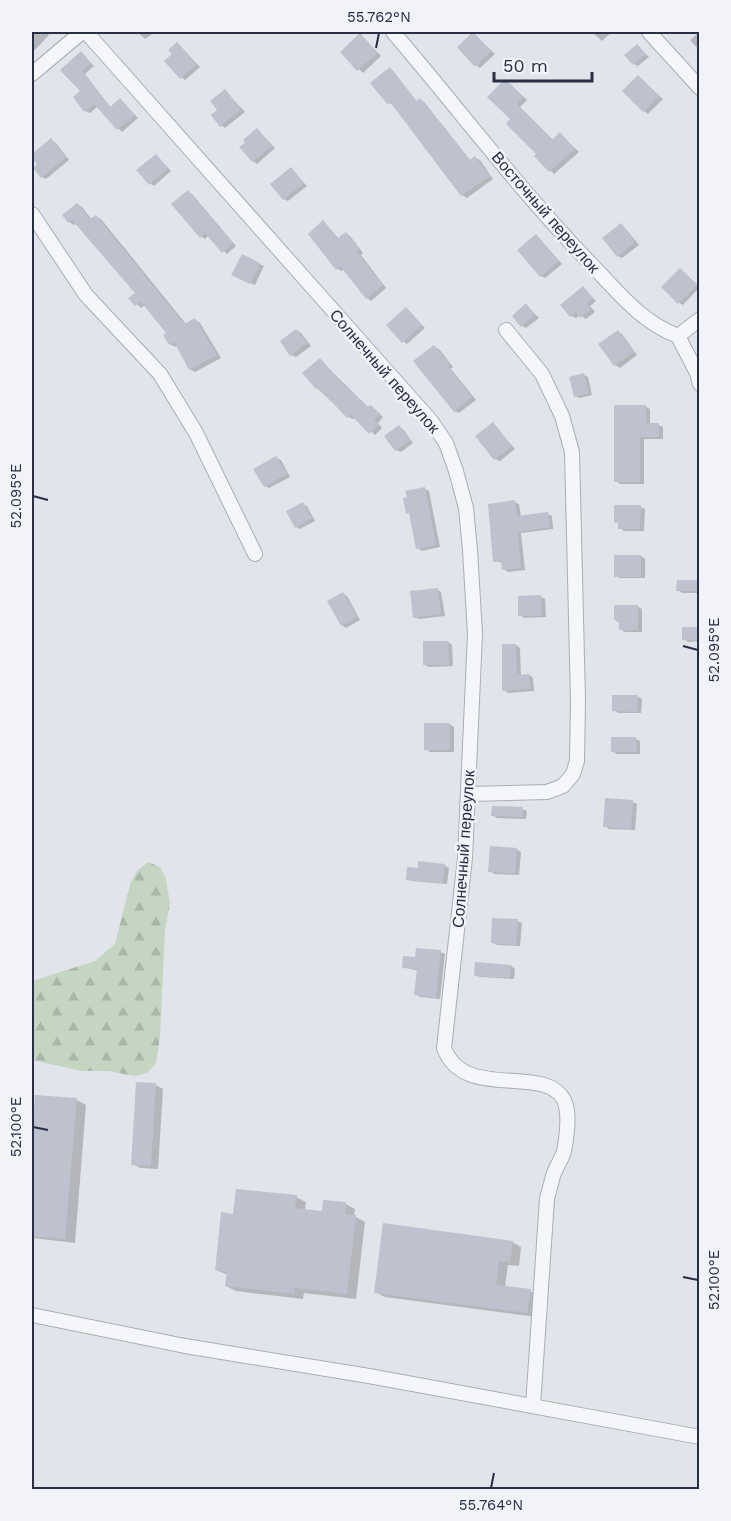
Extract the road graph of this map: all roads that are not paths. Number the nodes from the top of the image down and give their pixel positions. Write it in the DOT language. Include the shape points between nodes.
graph roads {
  1 [pos="84,32"];
  2 [pos="393,32"];
  3 [pos="649,32"];
  4 [pos="32,75"];
  5 [pos="699,88"];
  6 [pos="32,214"];
  7 [pos="699,319"];
  8 [pos="506,330"];
  9 [pos="678,336"];
  10 [pos="699,384"];
  11 [pos="255,555"];
  12 [pos="468,794"];
  13 [pos="32,1315"];
  14 [pos="533,1406"];
  15 [pos="699,1437"];
  1 -- 4 [label="street"];
  1 -- 12 [label="street, Солнечный переулок" via="431,421 446,443 466,508 470,550 475,634"];
  2 -- 9 [label="street, Восточный переулок" via="546,217 640,316"];
  3 -- 5 [label="street"];
  6 -- 11 [label="street" via="86,295 160,374 196,433"];
  7 -- 9 [label="street"];
  8 -- 12 [label="street" via="542,374 562,416 572,453 577,761 563,786 547,792"];
  9 -- 10 [label="street"];
  12 -- 14 [label="street, Солнечный переулок" via="465,858 444,1048 462,1072 546,1085 557,1091 567,1113 565,1149 547,1199"];
  13 -- 14 [label="street" via="185,1346"];
  14 -- 15 [label="street"];
}
